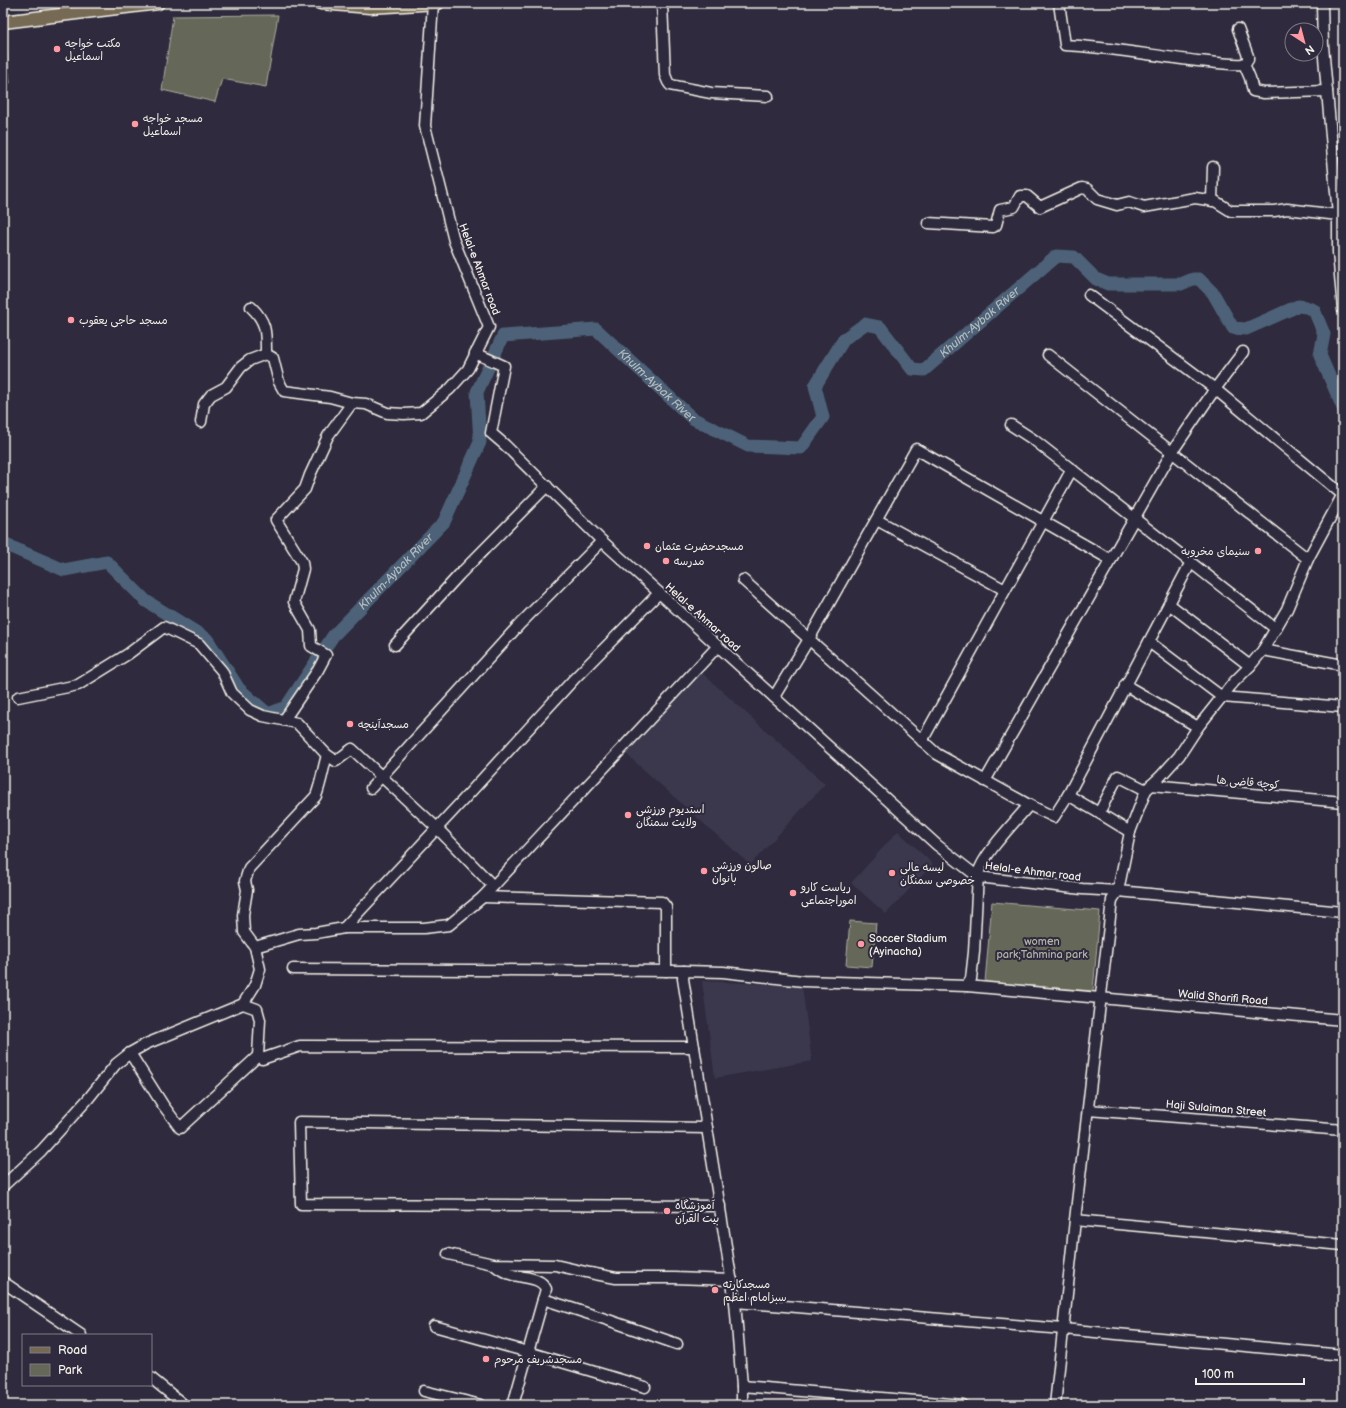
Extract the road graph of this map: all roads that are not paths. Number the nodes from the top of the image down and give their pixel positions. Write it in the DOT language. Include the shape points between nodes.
graph roads {
  1 [pos="158,3"];
  2 [pos="320,3"];
  3 [pos="433,3"];
  4 [pos="438,3"];
  5 [pos="662,3"];
  6 [pos="1059,3"];
  7 [pos="1322,3"];
  8 [pos="3,22"];
  9 [pos="1238,29"];
  10 [pos="1244,64"];
  11 [pos="1327,91"];
  12 [pos="768,96"];
  13 [pos="1213,168"];
  14 [pos="1212,200"];
  15 [pos="1338,215"];
  16 [pos="928,223"];
  17 [pos="1340,252"];
  18 [pos="1089,295"];
  19 [pos="251,307"];
  20 [pos="1343,310"];
  21 [pos="1242,352"];
  22 [pos="475,353"];
  23 [pos="266,354"];
  24 [pos="1048,355"];
  25 [pos="1215,389"];
  26 [pos="352,402"];
  27 [pos="201,422"];
  28 [pos="1011,425"];
  29 [pos="1172,452"];
  30 [pos="1072,469"];
  31 [pos="547,486"];
  32 [pos="1343,494"];
  33 [pos="1134,518"];
  34 [pos="876,520"];
  35 [pos="1043,522"];
  36 [pos="602,541"];
  37 [pos="1308,559"];
  38 [pos="1111,560"];
  39 [pos="1191,562"];
  40 [pos="743,580"];
  41 [pos="1005,590"];
  42 [pos="659,593"];
  43 [pos="1169,604"];
  44 [pos="1276,629"];
  45 [pos="809,640"];
  46 [pos="1149,642"];
  47 [pos="395,645"];
  48 [pos="718,646"];
  49 [pos="1263,650"];
  50 [pos="1343,665"];
  51 [pos="1250,666"];
  52 [pos="1126,685"];
  53 [pos="1222,696"];
  54 [pos="18,697"];
  55 [pos="774,697"];
  56 [pos="1343,707"];
  57 [pos="284,720"];
  58 [pos="1198,727"];
  59 [pos="922,741"];
  60 [pos="327,755"];
  61 [pos="381,777"];
  62 [pos="985,781"];
  63 [pos="371,788"];
  64 [pos="1148,788"];
  65 [pos="1068,795"];
  66 [pos="1343,802"];
  67 [pos="1029,805"];
  68 [pos="1099,813"];
  69 [pos="437,828"];
  70 [pos="1130,832"];
  71 [pos="978,876"];
  72 [pos="493,886"];
  73 [pos="1118,891"];
  74 [pos="483,897"];
  75 [pos="1343,912"];
  76 [pos="344,928"];
  77 [pos="255,947"];
  78 [pos="293,969"];
  79 [pos="666,971"];
  80 [pos="684,971"];
  81 [pos="967,986"];
  82 [pos="1101,999"];
  83 [pos="243,1004"];
  84 [pos="1343,1020"];
  85 [pos="694,1047"];
  86 [pos="130,1052"];
  87 [pos="258,1056"];
  88 [pos="1088,1110"];
  89 [pos="707,1128"];
  90 [pos="1343,1130"];
  91 [pos="3,1186"];
  92 [pos="720,1206"];
  93 [pos="1075,1220"];
  94 [pos="1343,1245"];
  95 [pos="448,1254"];
  96 [pos="493,1264"];
  97 [pos="732,1280"];
  98 [pos="3,1282"];
  99 [pos="543,1299"];
  100 [pos="735,1302"];
  101 [pos="434,1326"];
  102 [pos="1063,1329"];
  103 [pos="79,1334"];
  104 [pos="677,1344"];
  105 [pos="528,1352"];
  106 [pos="1343,1355"];
  107 [pos="152,1379"];
  108 [pos="742,1386"];
  109 [pos="645,1387"];
  110 [pos="424,1391"];
  111 [pos="184,1405"];
  112 [pos="481,1405"];
  113 [pos="513,1405"];
  114 [pos="742,1405"];
  115 [pos="963,1405"];
  116 [pos="1055,1405"];
  1 -- 8 [label="main road"];
  2 -- 3 [label="main road" via="370,6"];
  3 -- 4 [label="main road"];
  3 -- 22 [label="street, Helal-e Ahmar road" via="425,126 454,241 489,327"];
  5 -- 12 [label="street" via="665,75 670,85 710,93"];
  6 -- 10 [label="street" via="1065,45"];
  7 -- 11 [label="street"];
  9 -- 10 [label="street" via="1248,56"];
  10 -- 11 [label="street" via="1253,91"];
  11 -- 15 [label="street"];
  13 -- 14 [label="street"];
  14 -- 15 [label="street" via="1231,211 1287,209"];
  14 -- 16 [label="street" via="1195,198 1144,207 1129,202 1117,205 1097,199 1082,188 1040,207 1027,196 1020,196 1014,207 1000,210 996,225 993,227"];
  15 -- 17 [label="street"];
  17 -- 20 [label="street"];
  18 -- 25 [label="street"];
  19 -- 23 [label="street" via="263,320"];
  21 -- 25 [label="street"];
  22 -- 26 [label="street" via="464,374 421,413 387,413 366,404"];
  22 -- 31 [label="street, Helal-e Ahmar road" via="504,366 491,433"];
  23 -- 26 [label="street" via="273,358 284,391"];
  23 -- 27 [label="street" via="250,360 241,367 226,387 211,395 204,404"];
  24 -- 29 [label="street"];
  25 -- 29 [label="street"];
  25 -- 32 [label="street"];
  26 -- 57 [label="street" via="328,436 305,489 276,520 302,562 303,568 294,602 310,630 311,646 326,655"];
  28 -- 30 [label="street"];
  29 -- 33 [label="street"];
  29 -- 37 [label="street"];
  30 -- 33 [label="street"];
  30 -- 35 [label="street"];
  31 -- 36 [label="street, Helal-e Ahmar road"];
  31 -- 47 [label="street" via="459,575"];
  32 -- 37 [label="street"];
  33 -- 38 [label="street"];
  33 -- 39 [label="street"];
  34 -- 35 [label="street" via="916,449"];
  34 -- 41 [label="street"];
  34 -- 45 [label="street"];
  35 -- 38 [label="street"];
  35 -- 41 [label="street"];
  36 -- 42 [label="street, Helal-e Ahmar road"];
  36 -- 61 [label="street" via="474,673"];
  37 -- 44 [label="street"];
  38 -- 62 [label="street"];
  39 -- 43 [label="street"];
  39 -- 44 [label="street"];
  40 -- 45 [label="street"];
  41 -- 59 [label="street"];
  42 -- 48 [label="street, Helal-e Ahmar road"];
  42 -- 69 [label="street" via="574,678"];
  43 -- 46 [label="street"];
  43 -- 51 [label="street"];
  44 -- 49 [label="street"];
  45 -- 55 [label="street"];
  45 -- 59 [label="street"];
  46 -- 52 [label="street"];
  46 -- 53 [label="street"];
  48 -- 55 [label="street, Helal-e Ahmar road"];
  48 -- 72 [label="street"];
  49 -- 50 [label="street"];
  49 -- 51 [label="street"];
  51 -- 53 [label="street"];
  52 -- 58 [label="street"];
  52 -- 65 [label="street"];
  53 -- 56 [label="street"];
  53 -- 58 [label="street"];
  54 -- 57 [label="street" via="78,686 164,627 199,644 222,671 232,693 250,710 263,716"];
  55 -- 71 [label="street, Helal-e Ahmar road" via="937,845"];
  57 -- 60 [label="street" via="297,723"];
  58 -- 64 [label="street" via="1179,756"];
  59 -- 62 [label="street" via="937,754"];
  60 -- 61 [label="street" via="336,760 352,749"];
  60 -- 77 [label="street" via="316,796 249,868 245,881 244,932"];
  61 -- 63 [label="street"];
  61 -- 69 [label="street"];
  62 -- 67 [label="street"];
  64 -- 66 [label="street, کوچه قاضی ها"];
  64 -- 68 [label="street" via="1118,776"];
  64 -- 70 [label="street"];
  65 -- 67 [label="street" via="1054,817"];
  65 -- 68 [label="street"];
  67 -- 71 [label="street" via="987,855"];
  68 -- 70 [label="street"];
  69 -- 72 [label="street"];
  69 -- 76 [label="street"];
  70 -- 73 [label="street"];
  71 -- 73 [label="street, Helal-e Ahmar road"];
  71 -- 81 [label="street" via="974,952 971,979"];
  72 -- 74 [label="street"];
  73 -- 75 [label="street, Helal-e Ahmar road"];
  73 -- 82 [label="street" via="1112,900"];
  74 -- 76 [label="street" via="449,925 424,928"];
  74 -- 79 [label="street" via="662,902 666,907"];
  76 -- 77 [label="street" via="299,934"];
  77 -- 83 [label="street" via="260,969"];
  78 -- 79 [label="street, Walid Sharifi Road"];
  79 -- 80 [label="street, Walid Sharifi Road"];
  80 -- 81 [label="street, Walid Sharifi Road" via="723,972 803,981"];
  80 -- 85 [label="street" via="683,979"];
  81 -- 82 [label="street, Walid Sharifi Road"];
  82 -- 84 [label="street, Walid Sharifi Road"];
  82 -- 88 [label="street"];
  83 -- 86 [label="street"];
  83 -- 87 [label="street" via="257,1009 260,1020"];
  85 -- 87 [label="street" via="300,1046 262,1059"];
  85 -- 89 [label="street"];
  86 -- 87 [label="street" via="180,1128"];
  86 -- 91 [label="street" via="116,1064 41,1151"];
  88 -- 90 [label="street, Haji Sulaiman Street"];
  88 -- 93 [label="street"];
  89 -- 92 [label="street"];
  89 -- 92 [label="street" via="299,1122 301,1204"];
  92 -- 97 [label="street"];
  93 -- 94 [label="street"];
  93 -- 102 [label="street"];
  95 -- 96 [label="street"];
  96 -- 97 [label="street" via="555,1265 616,1278"];
  96 -- 99 [label="street" via="512,1274 540,1281 546,1289"];
  97 -- 100 [label="street"];
  98 -- 103 [label="street"];
  99 -- 104 [label="street"];
  99 -- 105 [label="street"];
  100 -- 102 [label="street"];
  100 -- 108 [label="street"];
  101 -- 105 [label="street"];
  102 -- 106 [label="street"];
  102 -- 116 [label="street"];
  105 -- 109 [label="street"];
  105 -- 113 [label="street"];
  107 -- 111 [label="street"];
  108 -- 114 [label="street"];
  108 -- 115 [label="street"];
  110 -- 112 [label="street"];
}
